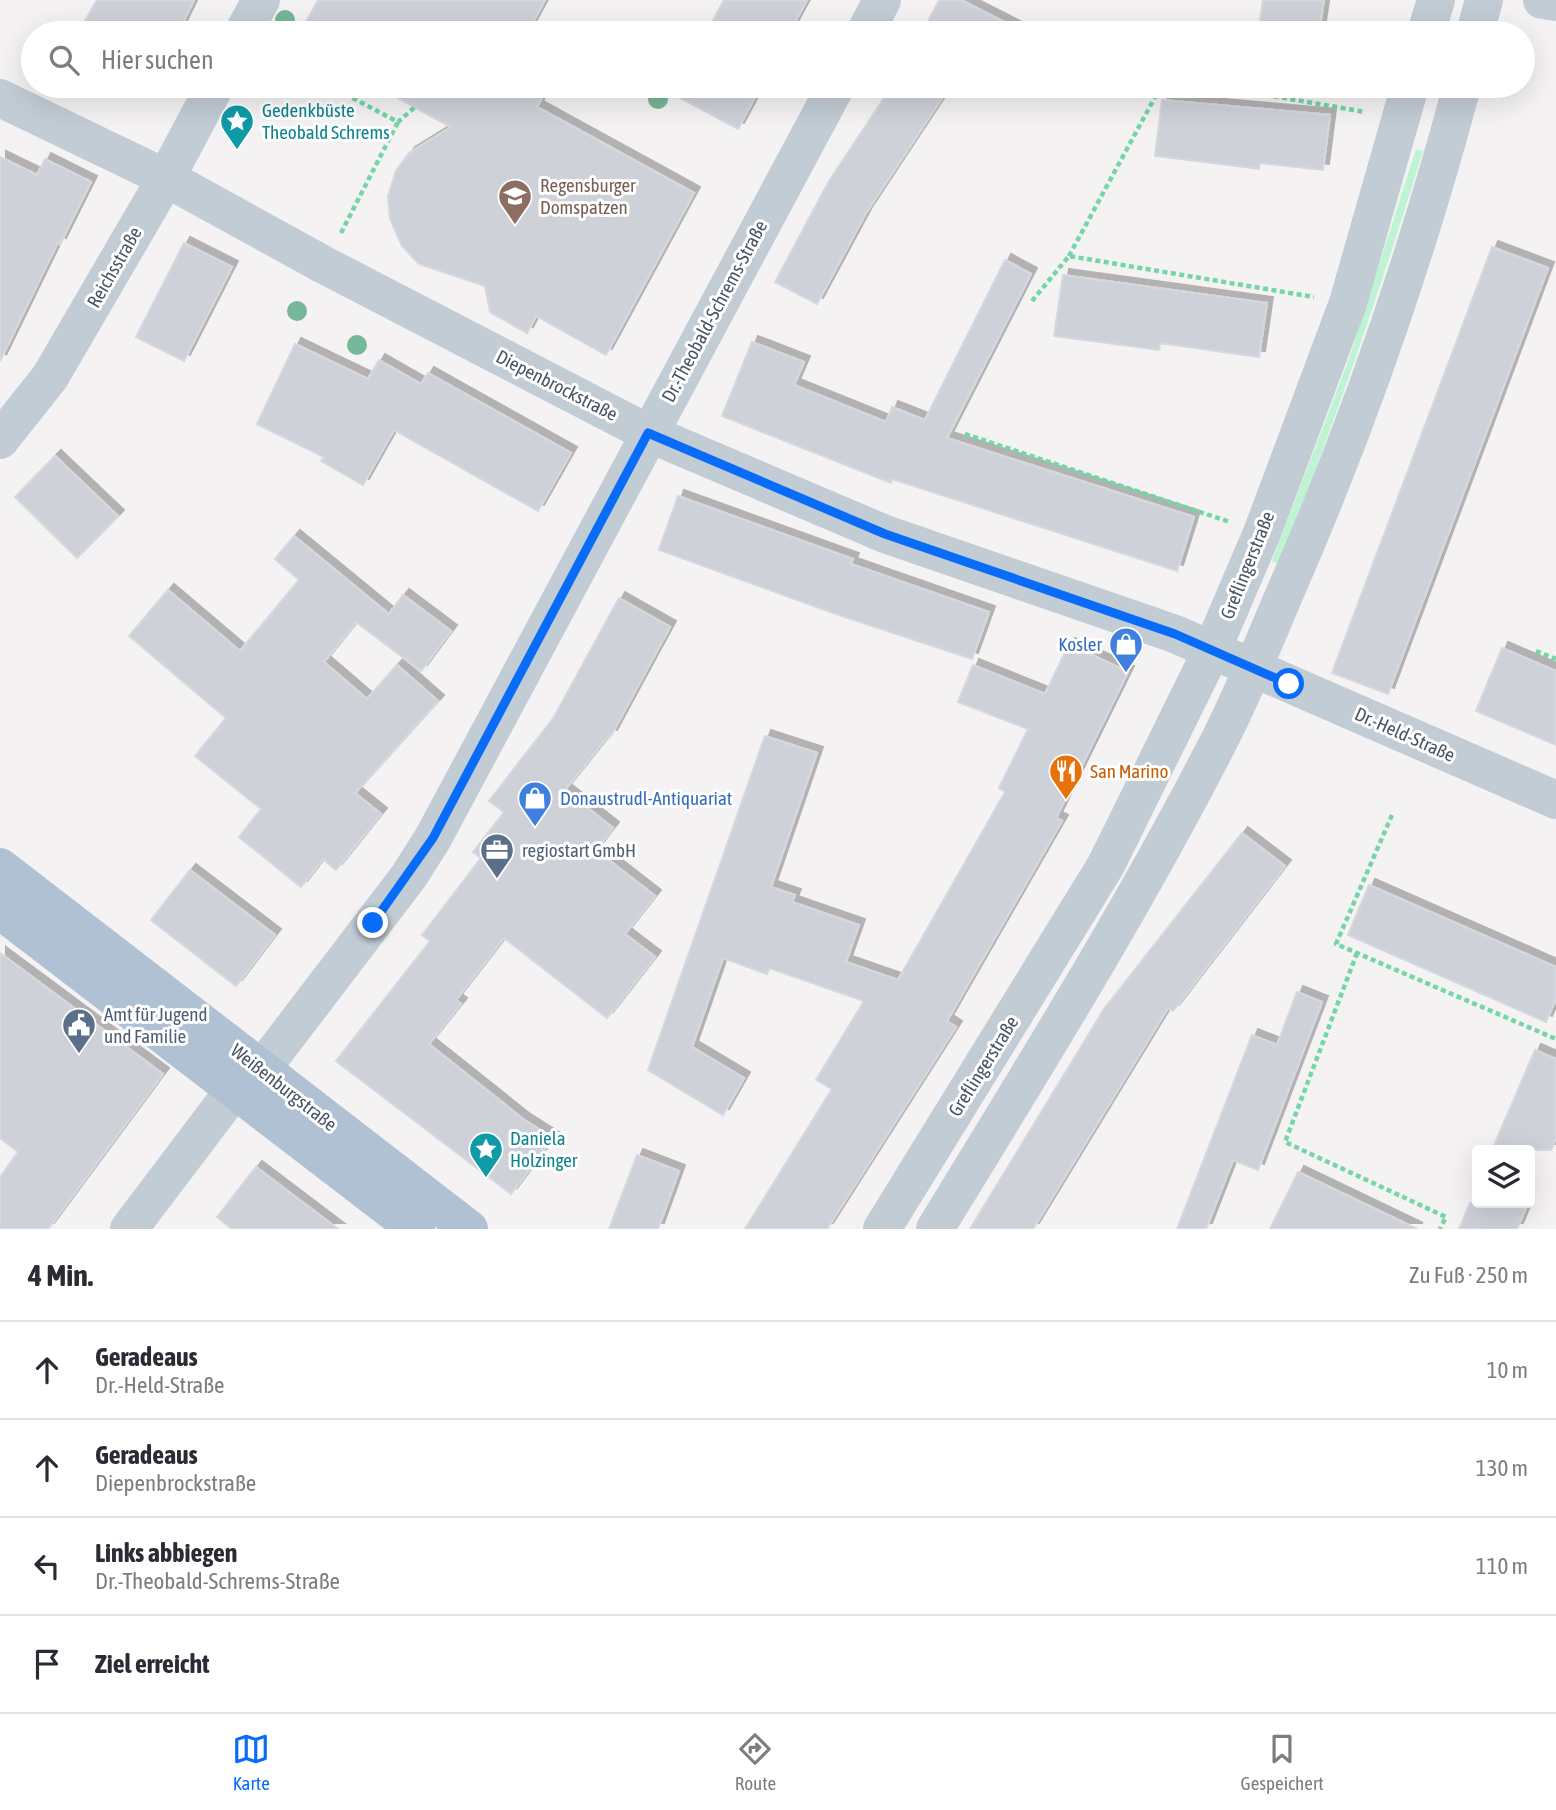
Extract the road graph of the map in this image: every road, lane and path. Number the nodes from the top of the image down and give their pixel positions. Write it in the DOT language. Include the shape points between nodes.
graph roads {
  1 [pos="261,0"];
  2 [pos="883,0"];
  3 [pos="1436,0"];
  4 [pos="1484,0"];
  5 [pos="1542,0"];
  6 [pos="1556,2"];
  7 [pos="250,21"];
  8 [pos="871,21"];
  9 [pos="1430,21"];
  10 [pos="1478,21"];
  11 [pos="0,98"];
  12 [pos="209,98"];
  13 [pos="353,98"];
  14 [pos="829,98"];
  15 [pos="1155,98"];
  16 [pos="1358,98"];
  17 [pos="1458,98"];
  18 [pos="1406,102"];
  19 [pos="415,107"];
  20 [pos="398,122"];
  21 [pos="166,178"];
  22 [pos="1069,256"];
  23 [pos="324,265"];
  24 [pos="1322,298"];
  25 [pos="1032,301"];
  26 [pos="648,433"];
  27 [pos="965,434"];
  28 [pos="0,440"];
  29 [pos="1216,516"];
  30 [pos="1212,650"];
  31 [pos="1536,650"];
  32 [pos="1556,659"];
  33 [pos="1253,668"];
  34 [pos="1556,800"];
  35 [pos="1392,815"];
  36 [pos="0,867"];
  37 [pos="0,910"];
  38 [pos="1357,953"];
  39 [pos="1556,1039"];
  40 [pos="248,1080"];
  41 [pos="129,1229"];
  42 [pos="416,1229"];
  43 [pos="469,1229"];
  44 [pos="882,1229"];
  45 [pos="935,1229"];
  46 [pos="1440,1229"];
  1 -- 7 [label="street"];
  2 -- 8 [label="street"];
  3 -- 9 [label="street"];
  4 -- 10 [label="street"];
  5 -- 6 [label="street"];
  11 -- 21 [label="street, Diepenbrockstraße"];
  12 -- 21 [label="street, Reichsstraße"];
  13 -- 20 [label="path"];
  14 -- 26 [label="street, Dr.-Theobald-Schrems-Straße"];
  15 -- 22 [label="path"];
  16 -- 18 [label="path"];
  17 -- 33 [label="street" via="1348,442"];
  18 -- 30 [label="street, Greflingerstraße" via="1348,303 1262,533"];
  19 -- 20 [label="path"];
  20 -- 23 [label="path"];
  21 -- 23 [label="street, Diepenbrockstraße"];
  21 -- 28 [label="street, Reichsstraße" via="50,377"];
  22 -- 24 [label="path"];
  22 -- 25 [label="path"];
  23 -- 26 [label="street, Diepenbrockstraße"];
  26 -- 30 [label="street, Diepenbrockstraße" via="885,534"];
  26 -- 40 [label="street, Dr.-Theobald-Schrems-Straße" via="433,838 409,876"];
  27 -- 29 [label="path"];
  30 -- 33 [label="street, Diepenbrockstraße"];
  30 -- 44 [label="street, Greflingerstraße" via="1106,865"];
  31 -- 32 [label="path"];
  33 -- 34 [label="street, Dr.-Held-Straße"];
  33 -- 45 [label="street" via="1152,864"];
  35 -- 38 [label="path" via="1336,944"];
  36 -- 40 [label="main road, Weißenburgstraße"];
  37 -- 40 [label="main road, Weißenburgstraße"];
  38 -- 39 [label="path"];
  38 -- 46 [label="path" via="1285,1142 1446,1217"];
  40 -- 41 [label="street, Dr.-Theobald-Schrems-Straße"];
  40 -- 42 [label="main road, Weißenburgstraße"];
  40 -- 43 [label="main road, Weißenburgstraße"];
}
